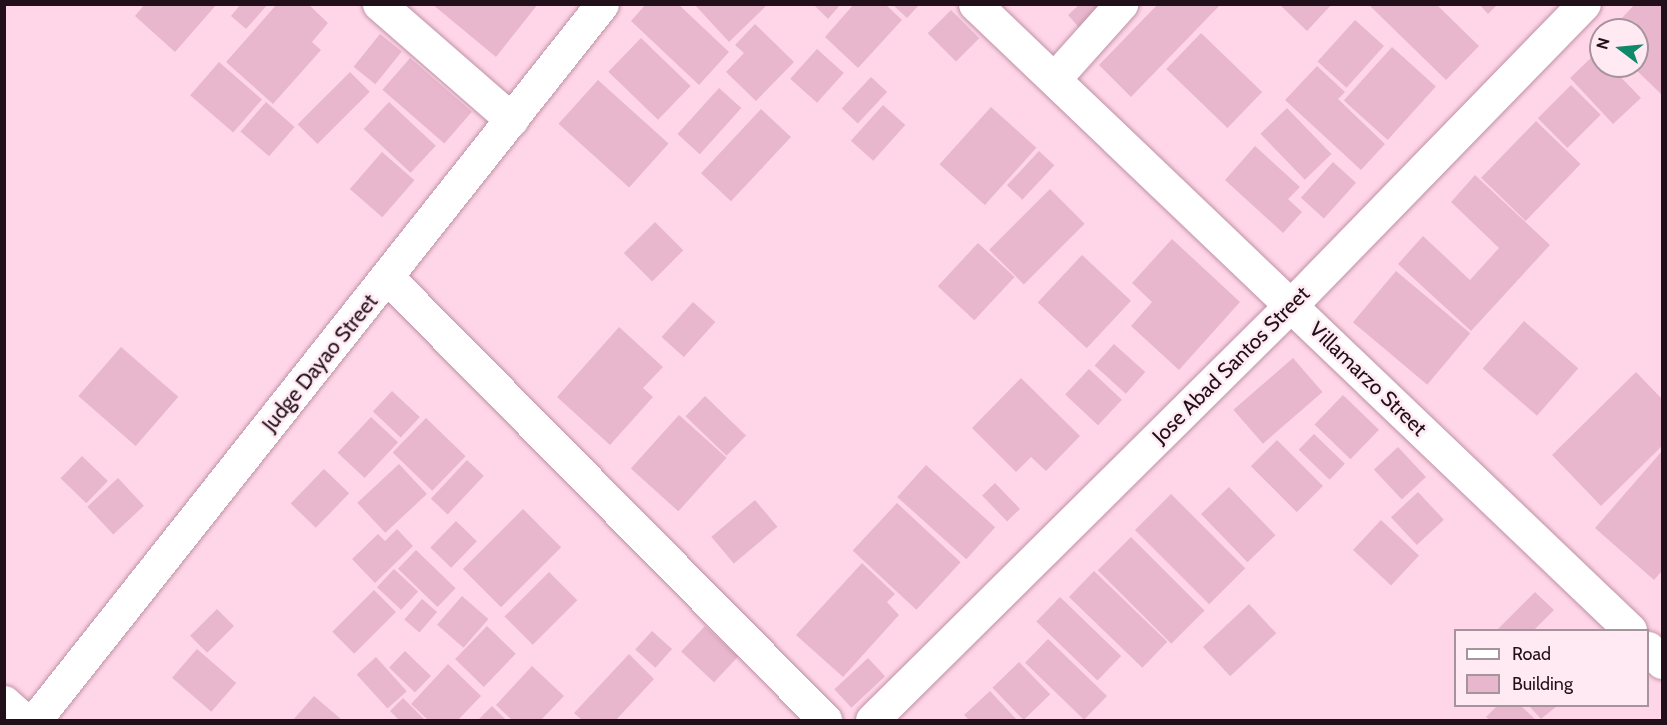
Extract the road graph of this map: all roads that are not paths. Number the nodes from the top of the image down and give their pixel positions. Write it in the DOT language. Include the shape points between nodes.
graph roads {
  1 [pos="379,4"];
  2 [pos="603,4"];
  3 [pos="975,4"];
  4 [pos="1121,4"];
  5 [pos="1584,4"];
  6 [pos="1054,79"];
  7 [pos="512,120"];
  8 [pos="388,278"];
  9 [pos="1291,305"];
  10 [pos="1629,629"];
  11 [pos="1649,650"];
  12 [pos="1662,662"];
  13 [pos="4,702"];
  14 [pos="24,720"];
  15 [pos="35,720"];
  16 [pos="825,720"];
  17 [pos="872,720"];
  1 -- 7 [label="street"];
  2 -- 7 [label="street, Judge Dayao Street"];
  3 -- 6 [label="street, Villamarzo Street"];
  4 -- 6 [label="street"];
  5 -- 9 [label="street, Jose Abad Santos Street"];
  6 -- 9 [label="street, Villamarzo Street"];
  7 -- 8 [label="street, Judge Dayao Street"];
  8 -- 15 [label="street, Judge Dayao Street"];
  8 -- 16 [label="street"];
  9 -- 10 [label="street, Villamarzo Street"];
  9 -- 17 [label="street, Jose Abad Santos Street"];
  11 -- 12 [label="street"];
  13 -- 14 [label="street"];
}
